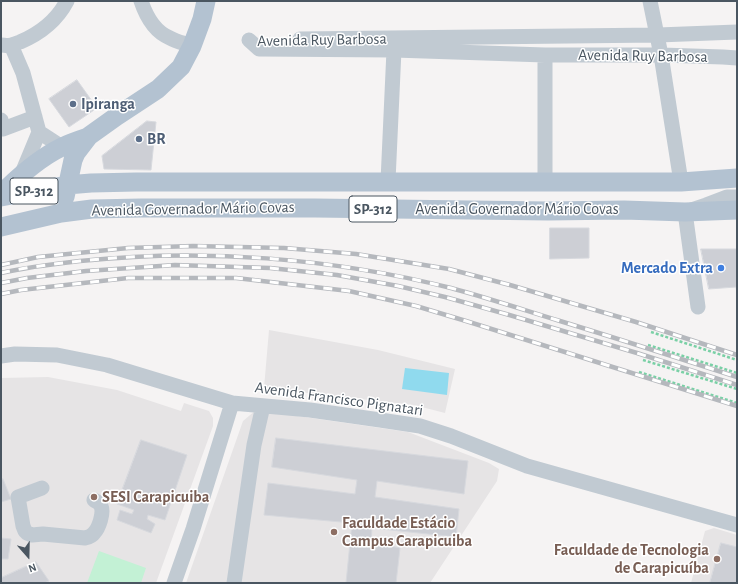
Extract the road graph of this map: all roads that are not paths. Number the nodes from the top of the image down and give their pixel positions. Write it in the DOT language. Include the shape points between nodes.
graph roads {
  1 [pos="67,1"];
  2 [pos="141,1"];
  3 [pos="206,1"];
  4 [pos="650,1"];
  5 [pos="737,32"];
  6 [pos="658,35"];
  7 [pos="6,45"];
  8 [pos="192,46"];
  9 [pos="394,50"];
  10 [pos="545,54"];
  11 [pos="661,55"];
  12 [pos="737,58"];
  13 [pos="35,117"];
  14 [pos="1,120"];
  15 [pos="39,132"];
  16 [pos="89,136"];
  17 [pos="62,148"];
  18 [pos="22,173"];
  19 [pos="737,178"];
  20 [pos="717,180"];
  21 [pos="388,181"];
  22 [pos="737,181"];
  23 [pos="545,182"];
  24 [pos="681,182"];
  25 [pos="67,185"];
  26 [pos="1,196"];
  27 [pos="737,197"];
  28 [pos="737,210"];
  29 [pos="685,212"];
  30 [pos="61,213"];
  31 [pos="1,227"];
  32 [pos="698,307"];
  33 [pos="1,356"];
  34 [pos="232,403"];
  35 [pos="263,406"];
  36 [pos="42,488"];
  37 [pos="94,500"];
  38 [pos="737,525"];
  39 [pos="174,583"];
  40 [pos="234,583"];
  1 -- 7 [label="street" via="57,16 44,28 29,38"];
  2 -- 8 [label="street" via="153,25 169,38"];
  3 -- 8 [label="main road"];
  4 -- 6 [label="street"];
  5 -- 6 [label="street, Avenida Ruy Barbosa"];
  6 -- 9 [label="street, Avenida Ruy Barbosa" via="249,40 258,49"];
  6 -- 11 [label="street"];
  7 -- 13 [label="street" via="23,73"];
  8 -- 16 [label="main road" via="181,67 158,90"];
  9 -- 10 [label="street, Avenida Ruy Barbosa"];
  9 -- 21 [label="street"];
  10 -- 11 [label="street, Avenida Ruy Barbosa"];
  10 -- 23 [label="street"];
  11 -- 12 [label="street, Avenida Ruy Barbosa"];
  11 -- 24 [label="street"];
  13 -- 14 [label="street" via="3,129"];
  13 -- 15 [label="street"];
  15 -- 17 [label="street"];
  15 -- 18 [label="street"];
  16 -- 17 [label="main road"];
  16 -- 25 [label="main road" via="76,153"];
  17 -- 18 [label="main road"];
  18 -- 26 [label="main road"];
  19 -- 20 [label="main road, SP-312"];
  20 -- 22 [label="street"];
  20 -- 24 [label="main road, SP-312"];
  21 -- 23 [label="main road, Avenida Governador Mário Covas / SP-312"];
  21 -- 25 [label="main road, Avenida Governador Mário Covas / SP-312" via="136,182"];
  23 -- 24 [label="main road, Avenida Governador Mário Covas / SP-312"];
  25 -- 26 [label="main road, SP-312"];
  25 -- 30 [label="main road"];
  27 -- 29 [label="street" via="727,196"];
  28 -- 29 [label="main road, SP-312"];
  29 -- 30 [label="main road, Avenida Governador Mário Covas / SP-312" via="141,208 92,209"];
  29 -- 32 [label="street"];
  30 -- 31 [label="main road, SP-312"];
  33 -- 34 [label="street, Avenida Francisco Pignatari" via="57,355 106,365"];
  34 -- 35 [label="street, Avenida Francisco Pignatari"];
  34 -- 39 [label="street"];
  35 -- 38 [label="street, Avenida Francisco Pignatari" via="420,426 527,466"];
  35 -- 40 [label="street" via="254,445"];
  36 -- 37 [label="street" via="18,497 23,526 25,531 32,535 90,537 102,515 100,504"];
}
